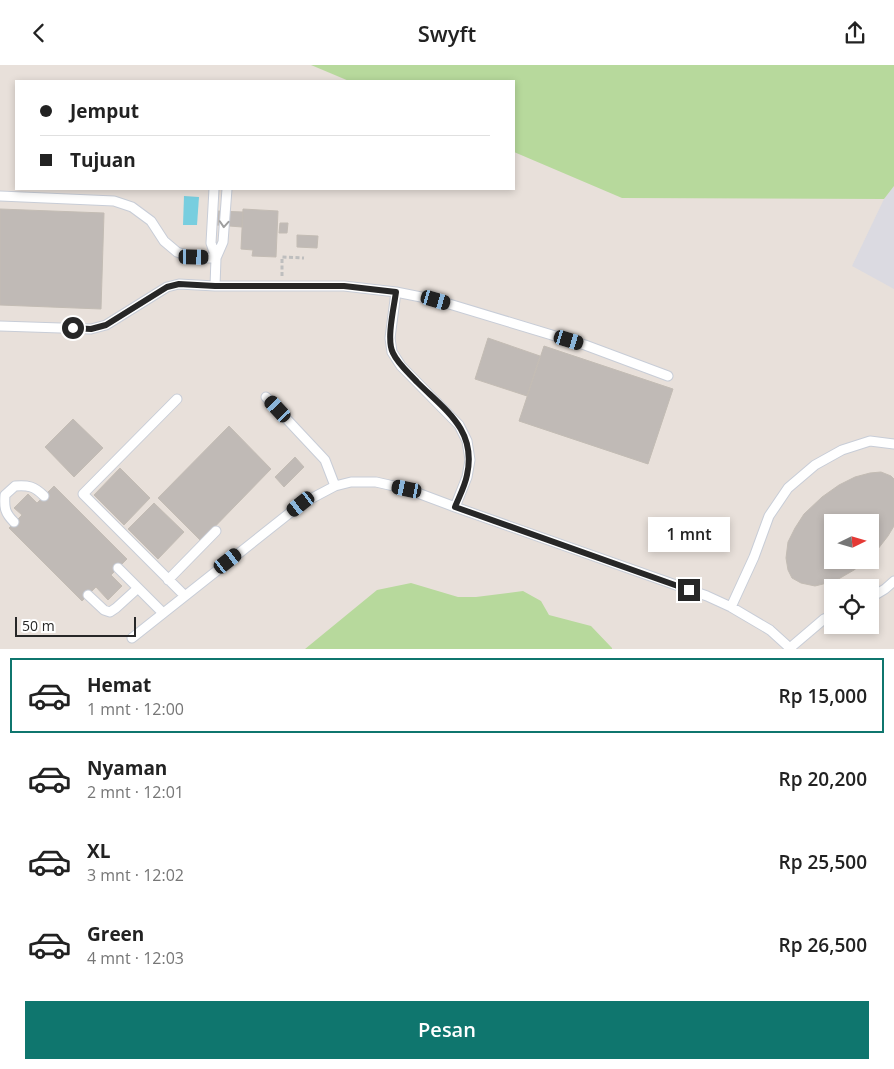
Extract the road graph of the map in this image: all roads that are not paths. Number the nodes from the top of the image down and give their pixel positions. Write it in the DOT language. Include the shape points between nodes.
graph roads {
  1 [pos="214,190"];
  2 [pos="227,190"];
  3 [pos="0,196"];
  4 [pos="216,258"];
  5 [pos="215,286"];
  6 [pos="396,292"];
  7 [pos="0,326"];
  8 [pos="668,376"];
  9 [pos="266,397"];
  10 [pos="177,399"];
  11 [pos="894,444"];
  12 [pos="335,487"];
  13 [pos="44,496"];
  14 [pos="455,507"];
  15 [pos="14,522"];
  16 [pos="216,531"];
  17 [pos="118,568"];
  18 [pos="168,580"];
  19 [pos="894,581"];
  20 [pos="138,588"];
  21 [pos="879,593"];
  22 [pos="88,595"];
  23 [pos="185,596"];
  24 [pos="731,607"];
  25 [pos="163,613"];
  26 [pos="824,619"];
  27 [pos="132,638"];
  28 [pos="790,648"];
  1 -- 4 [label="lane" via="211,243"];
  2 -- 4 [label="lane, one-way" via="223,242"];
  3 -- 4 [label="lane" via="114,201 132,207 151,221 164,241 177,252"];
  4 -- 5 [label="lane"];
  5 -- 6 [label="lane" via="344,286"];
  5 -- 7 [label="lane" via="179,284 167,287 106,325 91,329"];
  6 -- 8 [label="lane" via="489,315 585,345"];
  6 -- 14 [label="lane" via="390,338 392,352 401,366 459,425 467,441 470,460 467,477"];
  9 -- 12 [label="lane" via="325,460"];
  10 -- 18 [label="lane" via="83,494"];
  11 -- 24 [label="lane" via="870,441 842,450 815,465 788,488 770,516"];
  12 -- 14 [label="lane" via="351,482 376,482 407,489"];
  12 -- 23 [label="lane" via="301,504"];
  13 -- 15 [label="lane" via="27,485 15,485 5,495 4,507"];
  14 -- 24 [label="lane"];
  16 -- 18 [label="lane"];
  17 -- 20 [label="lane"];
  18 -- 23 [label="lane"];
  19 -- 21 [label="lane"];
  20 -- 22 [label="lane" via="110,612"];
  20 -- 25 [label="lane"];
  23 -- 25 [label="lane"];
  24 -- 28 [label="lane" via="770,630"];
  25 -- 27 [label="lane"];
  26 -- 28 [label="lane"];
}
